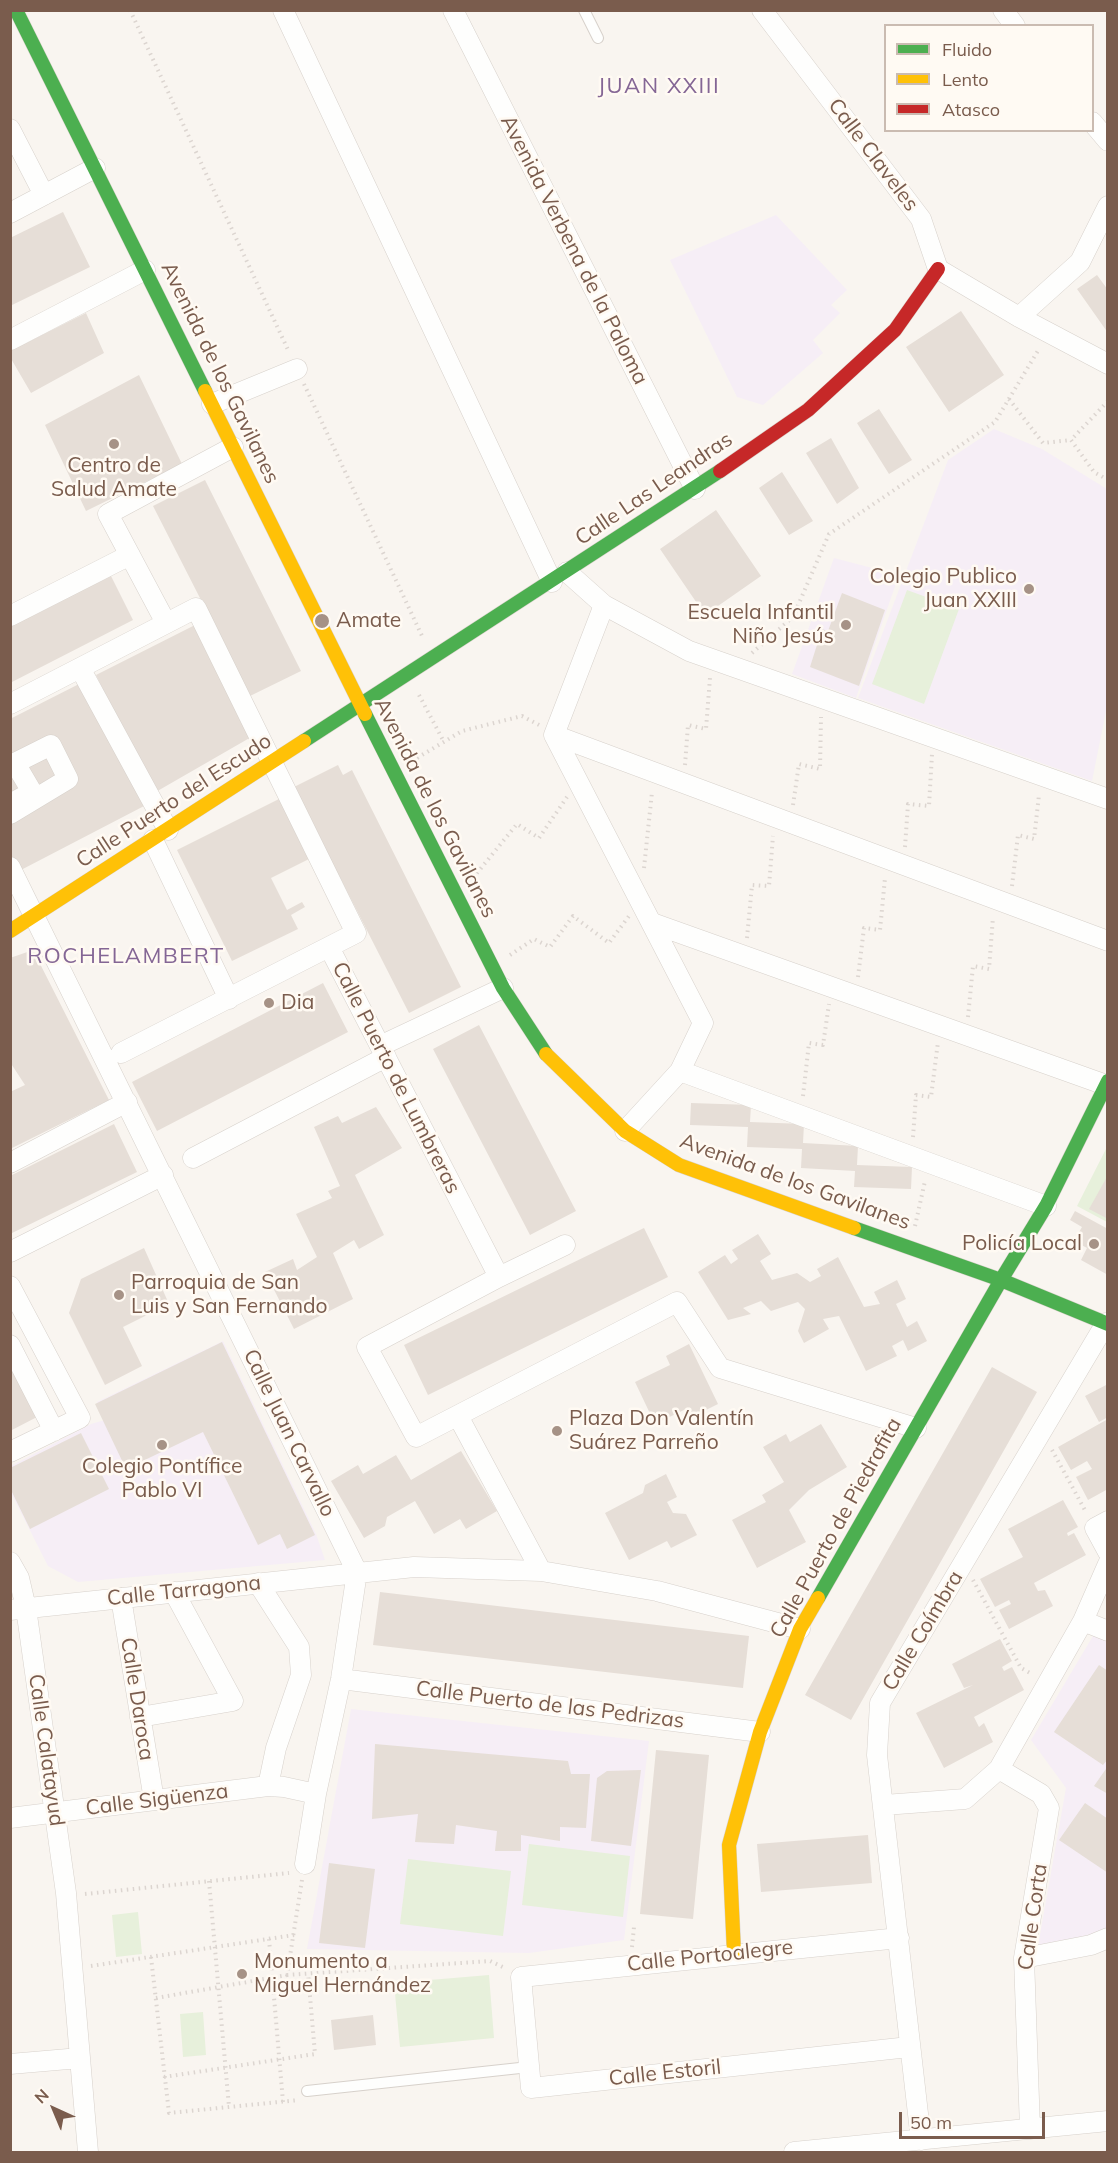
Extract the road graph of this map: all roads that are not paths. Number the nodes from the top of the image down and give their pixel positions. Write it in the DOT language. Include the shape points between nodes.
graph roads {
  1 [pos="16,10"];
  2 [pos="283,10"];
  3 [pos="453,10"];
  4 [pos="584,10"];
  5 [pos="762,10"];
  6 [pos="1004,10"];
  7 [pos="1014,24"];
  8 [pos="598,38"];
  9 [pos="1094,125"];
  10 [pos="12,134"];
  11 [pos="1107,141"];
  12 [pos="95,168"];
  13 [pos="44,195"];
  14 [pos="1107,206"];
  15 [pos="10,213"];
  16 [pos="938,269"];
  17 [pos="146,270"];
  18 [pos="1019,316"];
  19 [pos="10,340"];
  20 [pos="1107,364"];
  21 [pos="297,369"];
  22 [pos="212,404"];
  23 [pos="233,447"];
  24 [pos="695,489"];
  25 [pos="130,555"];
  26 [pos="560,577"];
  27 [pos="604,605"];
  28 [pos="10,616"];
  29 [pos="166,623"];
  30 [pos="80,668"];
  31 [pos="10,704"];
  32 [pos="360,707"];
  33 [pos="554,735"];
  34 [pos="273,762"];
  35 [pos="1107,799"];
  36 [pos="10,804"];
  37 [pos="10,814"];
  38 [pos="160,835"];
  39 [pos="10,867"];
  40 [pos="35,916"];
  41 [pos="652,923"];
  42 [pos="10,931"];
  43 [pos="1107,942"];
  44 [pos="328,947"];
  45 [pos="503,988"];
  46 [pos="229,999"];
  47 [pos="383,1051"];
  48 [pos="121,1053"];
  49 [pos="680,1071"];
  50 [pos="1107,1083"];
  51 [pos="127,1102"];
  52 [pos="626,1131"];
  53 [pos="193,1158"];
  54 [pos="10,1163"];
  55 [pos="163,1175"];
  56 [pos="1046,1206"];
  57 [pos="565,1245"];
  58 [pos="10,1252"];
  59 [pos="499,1277"];
  60 [pos="1001,1280"];
  61 [pos="10,1286"];
  62 [pos="1107,1324"];
  63 [pos="10,1345"];
  64 [pos="458,1416"];
  65 [pos="916,1428"];
  66 [pos="54,1431"];
  67 [pos="10,1452"];
  68 [pos="1101,1525"];
  69 [pos="1107,1552"];
  70 [pos="10,1562"];
  71 [pos="1107,1564"];
  72 [pos="541,1571"];
  73 [pos="357,1572"];
  74 [pos="258,1583"];
  75 [pos="174,1592"];
  76 [pos="121,1598"];
  77 [pos="18,1609"];
  78 [pos="1083,1621"];
  79 [pos="800,1629"];
  80 [pos="1107,1631"];
  81 [pos="341,1679"];
  82 [pos="140,1717"];
  83 [pos="760,1732"];
  84 [pos="999,1768"];
  85 [pos="268,1786"];
  86 [pos="316,1794"];
  87 [pos="154,1800"];
  88 [pos="884,1805"];
  89 [pos="55,1812"];
  90 [pos="10,1818"];
  91 [pos="304,1868"];
  92 [pos="899,1938"];
  93 [pos="1107,1938"];
  94 [pos="734,1953"];
  95 [pos="1024,1958"];
  96 [pos="521,1977"];
  97 [pos="909,2047"];
  98 [pos="80,2058"];
  99 [pos="10,2064"];
  100 [pos="529,2067"];
  101 [pos="308,2095"];
  102 [pos="1107,2121"];
  103 [pos="1030,2129"];
  104 [pos="921,2140"];
  105 [pos="88,2152"];
  106 [pos="794,2152"];
  1 -- 12 [label="street, Avenida de los Gavilanes"];
  2 -- 26 [label="street"];
  3 -- 24 [label="street, Avenida Verbena de la Paloma"];
  4 -- 8 [label="lane"];
  5 -- 16 [label="street, Calle Claveles" via="921,219"];
  6 -- 7 [label="street"];
  9 -- 11 [label="street"];
  10 -- 13 [label="street"];
  12 -- 13 [label="street"];
  12 -- 17 [label="street, Avenida de los Gavilanes"];
  13 -- 15 [label="street"];
  14 -- 18 [label="street" via="1080,262"];
  16 -- 18 [label="street"];
  16 -- 24 [label="street, Calle Las Leandras" via="895,330 808,410"];
  17 -- 19 [label="street"];
  17 -- 22 [label="street, Avenida de los Gavilanes"];
  18 -- 20 [label="street"];
  21 -- 22 [label="street"];
  22 -- 23 [label="street, Avenida de los Gavilanes"];
  23 -- 25 [label="street" via="108,514"];
  23 -- 32 [label="street, Avenida de los Gavilanes"];
  24 -- 26 [label="street, Calle Las Leandras"];
  25 -- 28 [label="street"];
  25 -- 29 [label="street"];
  26 -- 27 [label="street"];
  26 -- 32 [label="street, Calle Las Leandras"];
  27 -- 33 [label="street"];
  27 -- 35 [label="street" via="690,651"];
  29 -- 30 [label="street"];
  29 -- 34 [label="street" via="196,608"];
  30 -- 31 [label="street"];
  30 -- 38 [label="street"];
  32 -- 34 [label="street, Calle Puerto del Escudo"];
  32 -- 45 [label="street, Avenida de los Gavilanes"];
  33 -- 41 [label="street"];
  33 -- 43 [label="street"];
  34 -- 38 [label="street, Calle Puerto del Escudo"];
  34 -- 44 [label="street, Calle Puerto de Lumbreras" via="356,933"];
  36 -- 37 [label="street" via="32,792 15,763 51,745 68,779"];
  38 -- 40 [label="street, Calle Puerto del Escudo"];
  38 -- 46 [label="street"];
  39 -- 40 [label="street, Calle Juan Carvallo"];
  40 -- 42 [label="street, Calle Puerto del Escudo"];
  40 -- 51 [label="street, Calle Juan Carvallo"];
  41 -- 49 [label="street" via="703,1023"];
  41 -- 50 [label="street"];
  44 -- 46 [label="street"];
  44 -- 47 [label="street, Calle Puerto de Lumbreras"];
  45 -- 47 [label="street"];
  45 -- 52 [label="street, Avenida de los Gavilanes" via="550,1060"];
  46 -- 48 [label="street"];
  47 -- 53 [label="street"];
  47 -- 59 [label="street, Calle Puerto de Lumbreras"];
  49 -- 52 [label="street"];
  49 -- 56 [label="street"];
  50 -- 56 [label="street, Calle Puerto de Piedrafita"];
  51 -- 54 [label="street"];
  51 -- 55 [label="street, Calle Juan Carvallo"];
  52 -- 60 [label="street, Avenida de los Gavilanes" via="679,1165"];
  55 -- 58 [label="street"];
  55 -- 73 [label="street, Calle Juan Carvallo"];
  56 -- 60 [label="street, Calle Puerto de Piedrafita"];
  57 -- 59 [label="street"];
  59 -- 64 [label="street" via="367,1347 416,1437"];
  60 -- 62 [label="street, Avenida de los Gavilanes"];
  60 -- 65 [label="street, Calle Puerto de Piedrafita"];
  61 -- 66 [label="street" via="80,1418"];
  62 -- 88 [label="street, Calle Coímbra" via="880,1703 877,1755"];
  63 -- 66 [label="street"];
  64 -- 65 [label="street" via="677,1302 720,1368"];
  64 -- 72 [label="street"];
  65 -- 79 [label="street, Calle Puerto de Piedrafita"];
  66 -- 67 [label="street"];
  68 -- 69 [label="street"];
  70 -- 77 [label="street, Calle Calatayud" via="19,1578"];
  71 -- 78 [label="street"];
  72 -- 73 [label="street, Calle Tarragona" via="414,1567"];
  72 -- 79 [label="street, Calle Tarragona" via="657,1591"];
  73 -- 74 [label="street, Calle Tarragona"];
  73 -- 81 [label="street"];
  74 -- 75 [label="street, Calle Tarragona"];
  74 -- 85 [label="street" via="299,1647 301,1675 276,1748"];
  75 -- 76 [label="street, Calle Tarragona"];
  75 -- 82 [label="street" via="233,1701"];
  76 -- 77 [label="street, Calle Tarragona"];
  76 -- 82 [label="street, Calle Daroca"];
  77 -- 89 [label="street, Calle Calatayud"];
  78 -- 80 [label="street"];
  78 -- 84 [label="street"];
  79 -- 83 [label="street, Calle Puerto de Piedrafita"];
  81 -- 83 [label="street, Calle Puerto de las Pedrizas"];
  81 -- 86 [label="street"];
  82 -- 87 [label="street, Calle Daroca"];
  83 -- 94 [label="street, Calle Puerto de Piedrafita" via="729,1845"];
  84 -- 88 [label="street" via="965,1799"];
  84 -- 95 [label="street, Calle Corta" via="1041,1794 1049,1808"];
  85 -- 86 [label="street, Calle Sigüenza"];
  85 -- 87 [label="street, Calle Sigüenza"];
  86 -- 91 [label="street"];
  87 -- 89 [label="street, Calle Sigüenza"];
  88 -- 92 [label="street, Calle Coímbra"];
  89 -- 90 [label="street, Calle Sigüenza"];
  89 -- 98 [label="street, Calle Calatayud"];
  92 -- 94 [label="street, Calle Portoalegre"];
  92 -- 97 [label="street, Calle Coímbra"];
  93 -- 95 [label="street" via="1091,1945"];
  94 -- 96 [label="street, Calle Portoalegre"];
  95 -- 103 [label="street, Calle Corta"];
  96 -- 100 [label="street, Calle Estoril"];
  97 -- 100 [label="street, Calle Estoril" via="531,2088"];
  97 -- 104 [label="street, Calle Coímbra"];
  98 -- 99 [label="street"];
  98 -- 105 [label="street, Calle Calatayud"];
  100 -- 101 [label="lane"];
  102 -- 103 [label="street"];
  103 -- 104 [label="street"];
  104 -- 106 [label="street"];
}
